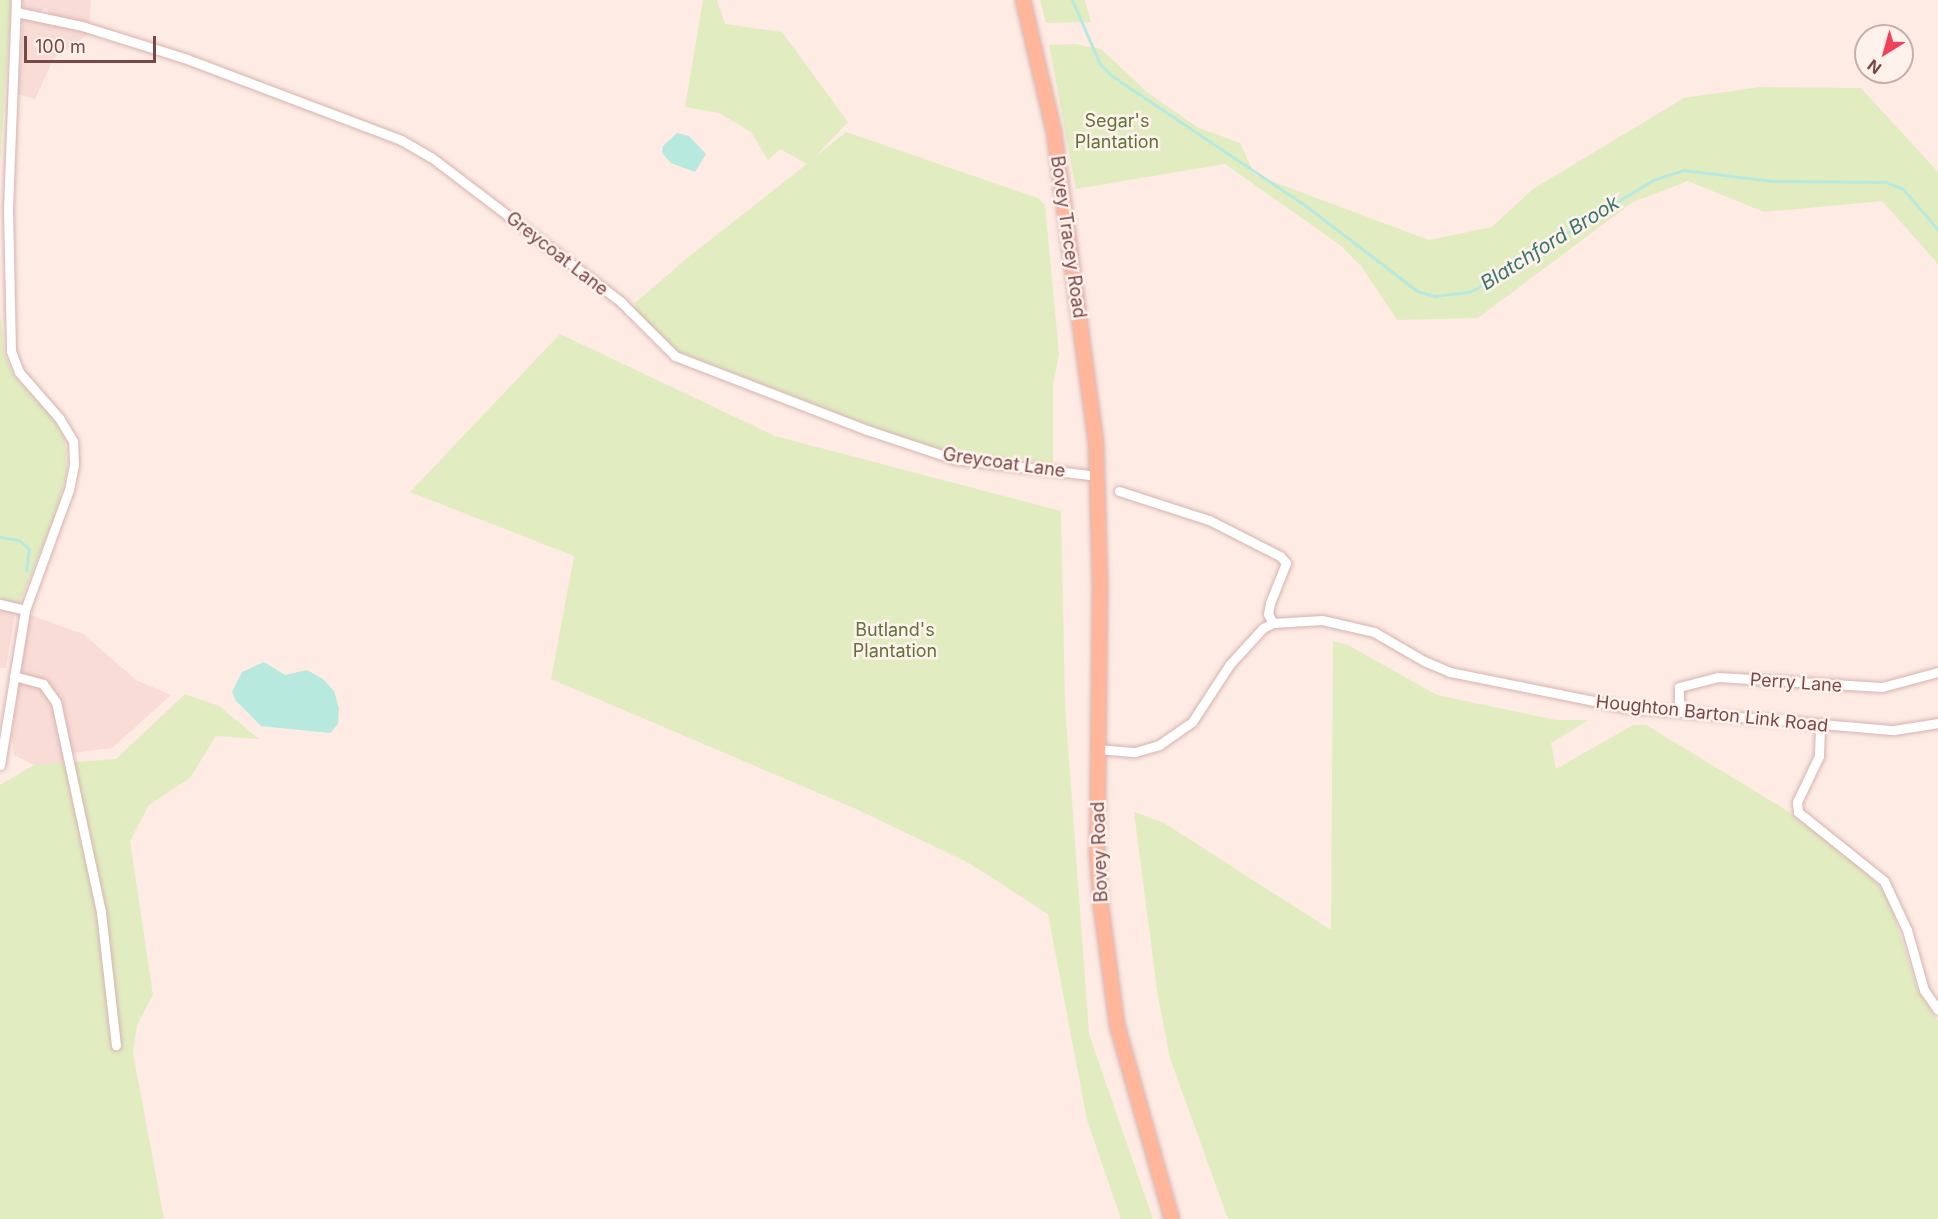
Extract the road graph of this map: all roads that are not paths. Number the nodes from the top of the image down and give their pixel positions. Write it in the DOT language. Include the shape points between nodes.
graph roads {
  1 [pos="16,0"];
  2 [pos="1023,0"];
  3 [pos="16,12"];
  4 [pos="1098,476"];
  5 [pos="1119,491"];
  6 [pos="0,604"];
  7 [pos="25,610"];
  8 [pos="1273,623"];
  9 [pos="1938,672"];
  10 [pos="14,676"];
  11 [pos="1679,712"];
  12 [pos="1938,723"];
  13 [pos="1820,726"];
  14 [pos="1098,749"];
  15 [pos="0,765"];
  16 [pos="1938,1010"];
  17 [pos="116,1045"];
  18 [pos="1172,1219"];
  1 -- 3 [label="street"];
  2 -- 4 [label="main road, Bovey Tracey Road" via="1054,132"];
  3 -- 4 [label="street, Greycoat Lane" via="82,26 187,59 377,130 416,149 621,302 675,356 954,459"];
  3 -- 7 [label="street" via="8,209 11,351 19,372 60,419 73,441 74,465 69,490"];
  4 -- 14 [label="main road, Bovey Road"];
  5 -- 8 [label="street" via="1209,520 1280,556 1286,563 1270,603 1268,614"];
  6 -- 7 [label="street"];
  7 -- 10 [label="street"];
  8 -- 11 [label="street, Houghton Barton Link Road" via="1342,621 1374,632 1424,661 1480,680 1623,707"];
  8 -- 14 [label="street" via="1263,628 1230,664 1192,722 1159,745 1116,753"];
  9 -- 11 [label="street, Perry Lane" via="1882,687 1718,677 1679,687"];
  10 -- 15 [label="street"];
  10 -- 17 [label="street" via="44,684 56,702 101,912"];
  11 -- 13 [label="street, Houghton Barton Link Road"];
  12 -- 13 [label="street, Houghton Barton Link Road" via="1894,730"];
  13 -- 16 [label="street" via="1819,756 1797,802 1798,812 1884,881 1907,930 1924,990"];
  14 -- 18 [label="main road, Bovey Road" via="1097,853 1117,1025"];
}
